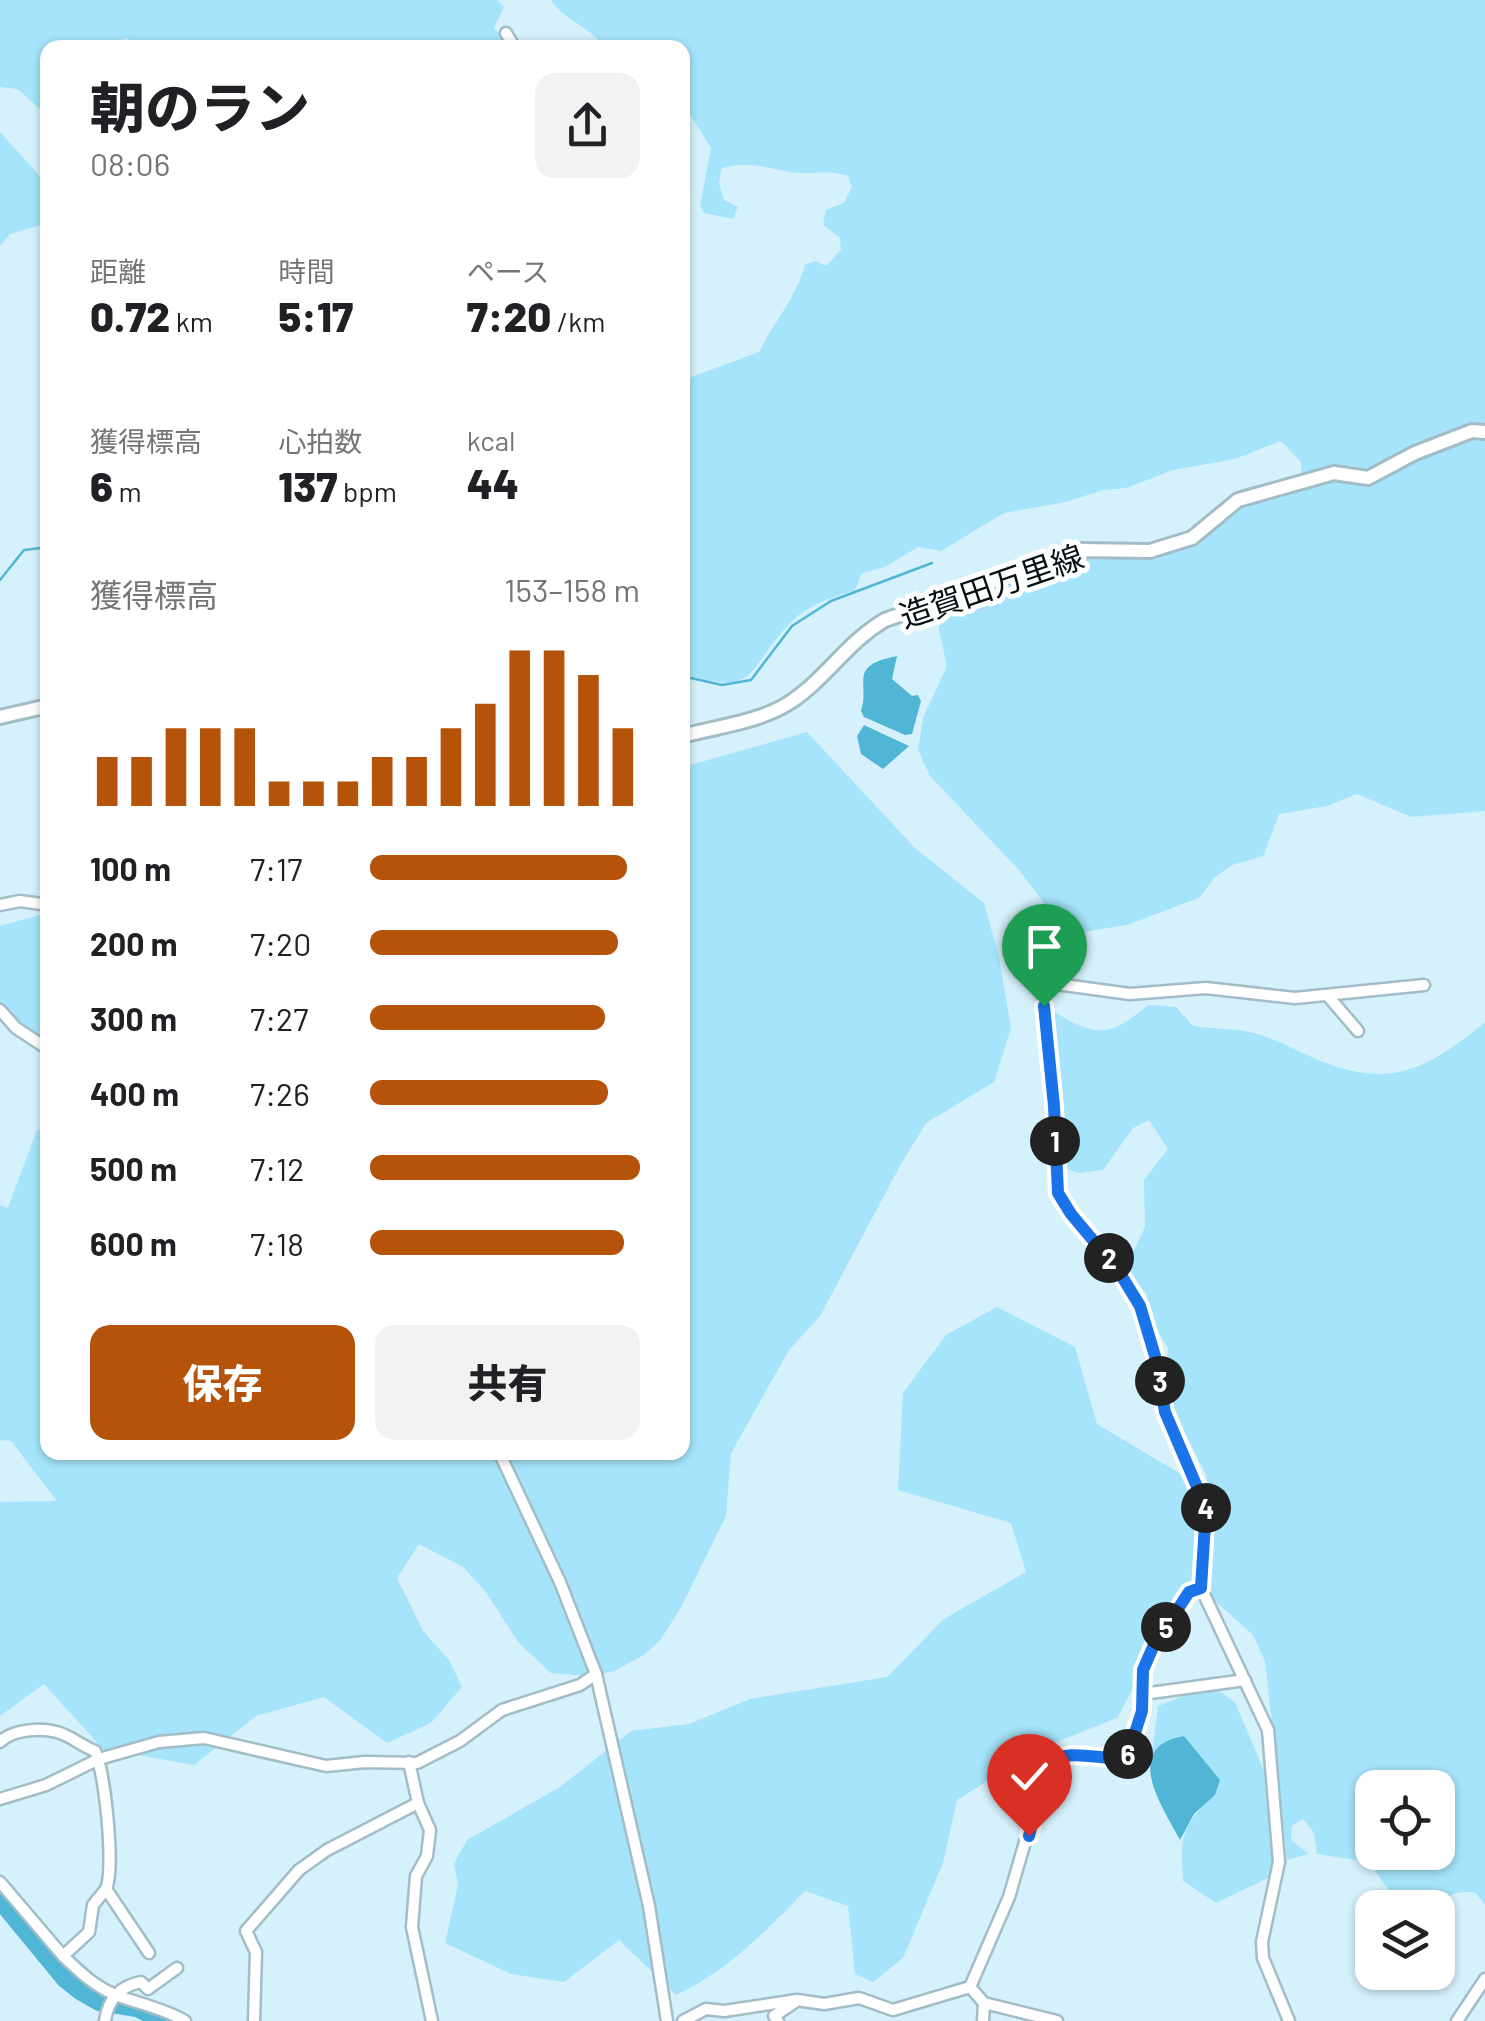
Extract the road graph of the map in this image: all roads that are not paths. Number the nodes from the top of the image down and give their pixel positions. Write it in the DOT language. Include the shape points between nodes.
graph roads {
  1 [pos="506,33"];
  2 [pos="510,40"];
  3 [pos="1485,432"];
  4 [pos="40,708"];
  5 [pos="0,717"];
  6 [pos="690,734"];
  7 [pos="0,904"];
  8 [pos="40,904"];
  9 [pos="1424,984"];
  10 [pos="1328,996"];
  11 [pos="0,1010"];
  12 [pos="1358,1030"];
  13 [pos="40,1044"];
  14 [pos="503,1460"];
  15 [pos="1201,1588"];
  16 [pos="596,1674"];
  17 [pos="1245,1680"];
  18 [pos="1142,1694"];
  19 [pos="0,1742"];
  20 [pos="99,1759"];
  21 [pos="408,1762"];
  22 [pos="0,1799"];
  23 [pos="418,1803"];
  24 [pos="0,1882"];
  25 [pos="106,1889"];
  26 [pos="149,1953"];
  27 [pos="63,1956"];
  28 [pos="177,1968"];
  29 [pos="1485,1980"];
  30 [pos="970,1987"];
  31 [pos="114,1994"];
  32 [pos="797,2000"];
  33 [pos="984,2003"];
  34 [pos="105,2018"];
  35 [pos="185,2021"];
  36 [pos="254,2021"];
  37 [pos="432,2021"];
  38 [pos="668,2021"];
  39 [pos="683,2021"];
  40 [pos="778,2021"];
  41 [pos="983,2021"];
  42 [pos="1056,2021"];
  43 [pos="1289,2021"];
  44 [pos="1458,2021"];
  1 -- 2 [label="street"];
  3 -- 6 [label="main road, 造賀田万里線" via="1415,453 1368,478 1334,473 1238,500 1192,538 1150,551 1080,550 885,620 860,634 790,702"];
  4 -- 5 [label="main road"];
  7 -- 8 [label="street"];
  9 -- 10 [label="street"];
  10 -- 12 [label="street"];
  10 -- 15 [label="street" via="1206,988 1130,994 1042,982 1058,1193 1140,1306 1165,1412 1206,1508"];
  11 -- 13 [label="street"];
  14 -- 16 [label="street"];
  15 -- 17 [label="street"];
  15 -- 18 [label="street" via="1189,1592 1153,1647"];
  16 -- 21 [label="street" via="502,1710 460,1741"];
  16 -- 38 [label="street" via="650,1906"];
  17 -- 18 [label="street"];
  17 -- 43 [label="street" via="1268,1730 1275,1796 1279,1862 1263,1958"];
  18 -- 30 [label="street" via="1127,1758 1071,1755 1048,1763 1008,1897"];
  19 -- 20 [label="street" via="18,1732 60,1732 95,1750"];
  20 -- 21 [label="street" via="204,1738 326,1766"];
  20 -- 22 [label="street"];
  20 -- 25 [label="street"];
  21 -- 23 [label="street"];
  23 -- 36 [label="street" via="299,1870 246,1931 256,1952"];
  23 -- 37 [label="street" via="430,1830 416,1876 412,1927"];
  24 -- 27 [label="street"];
  25 -- 26 [label="street"];
  25 -- 27 [label="street" via="93,1905 89,1932"];
  27 -- 31 [label="street"];
  28 -- 31 [label="street" via="148,1989 141,1982"];
  29 -- 44 [label="street"];
  30 -- 32 [label="street" via="893,2010 859,1998"];
  30 -- 33 [label="street"];
  31 -- 34 [label="street"];
  31 -- 35 [label="street"];
  32 -- 39 [label="street" via="706,2008"];
  32 -- 40 [label="street" via="774,2016"];
  33 -- 41 [label="street"];
  33 -- 42 [label="street"];
}
